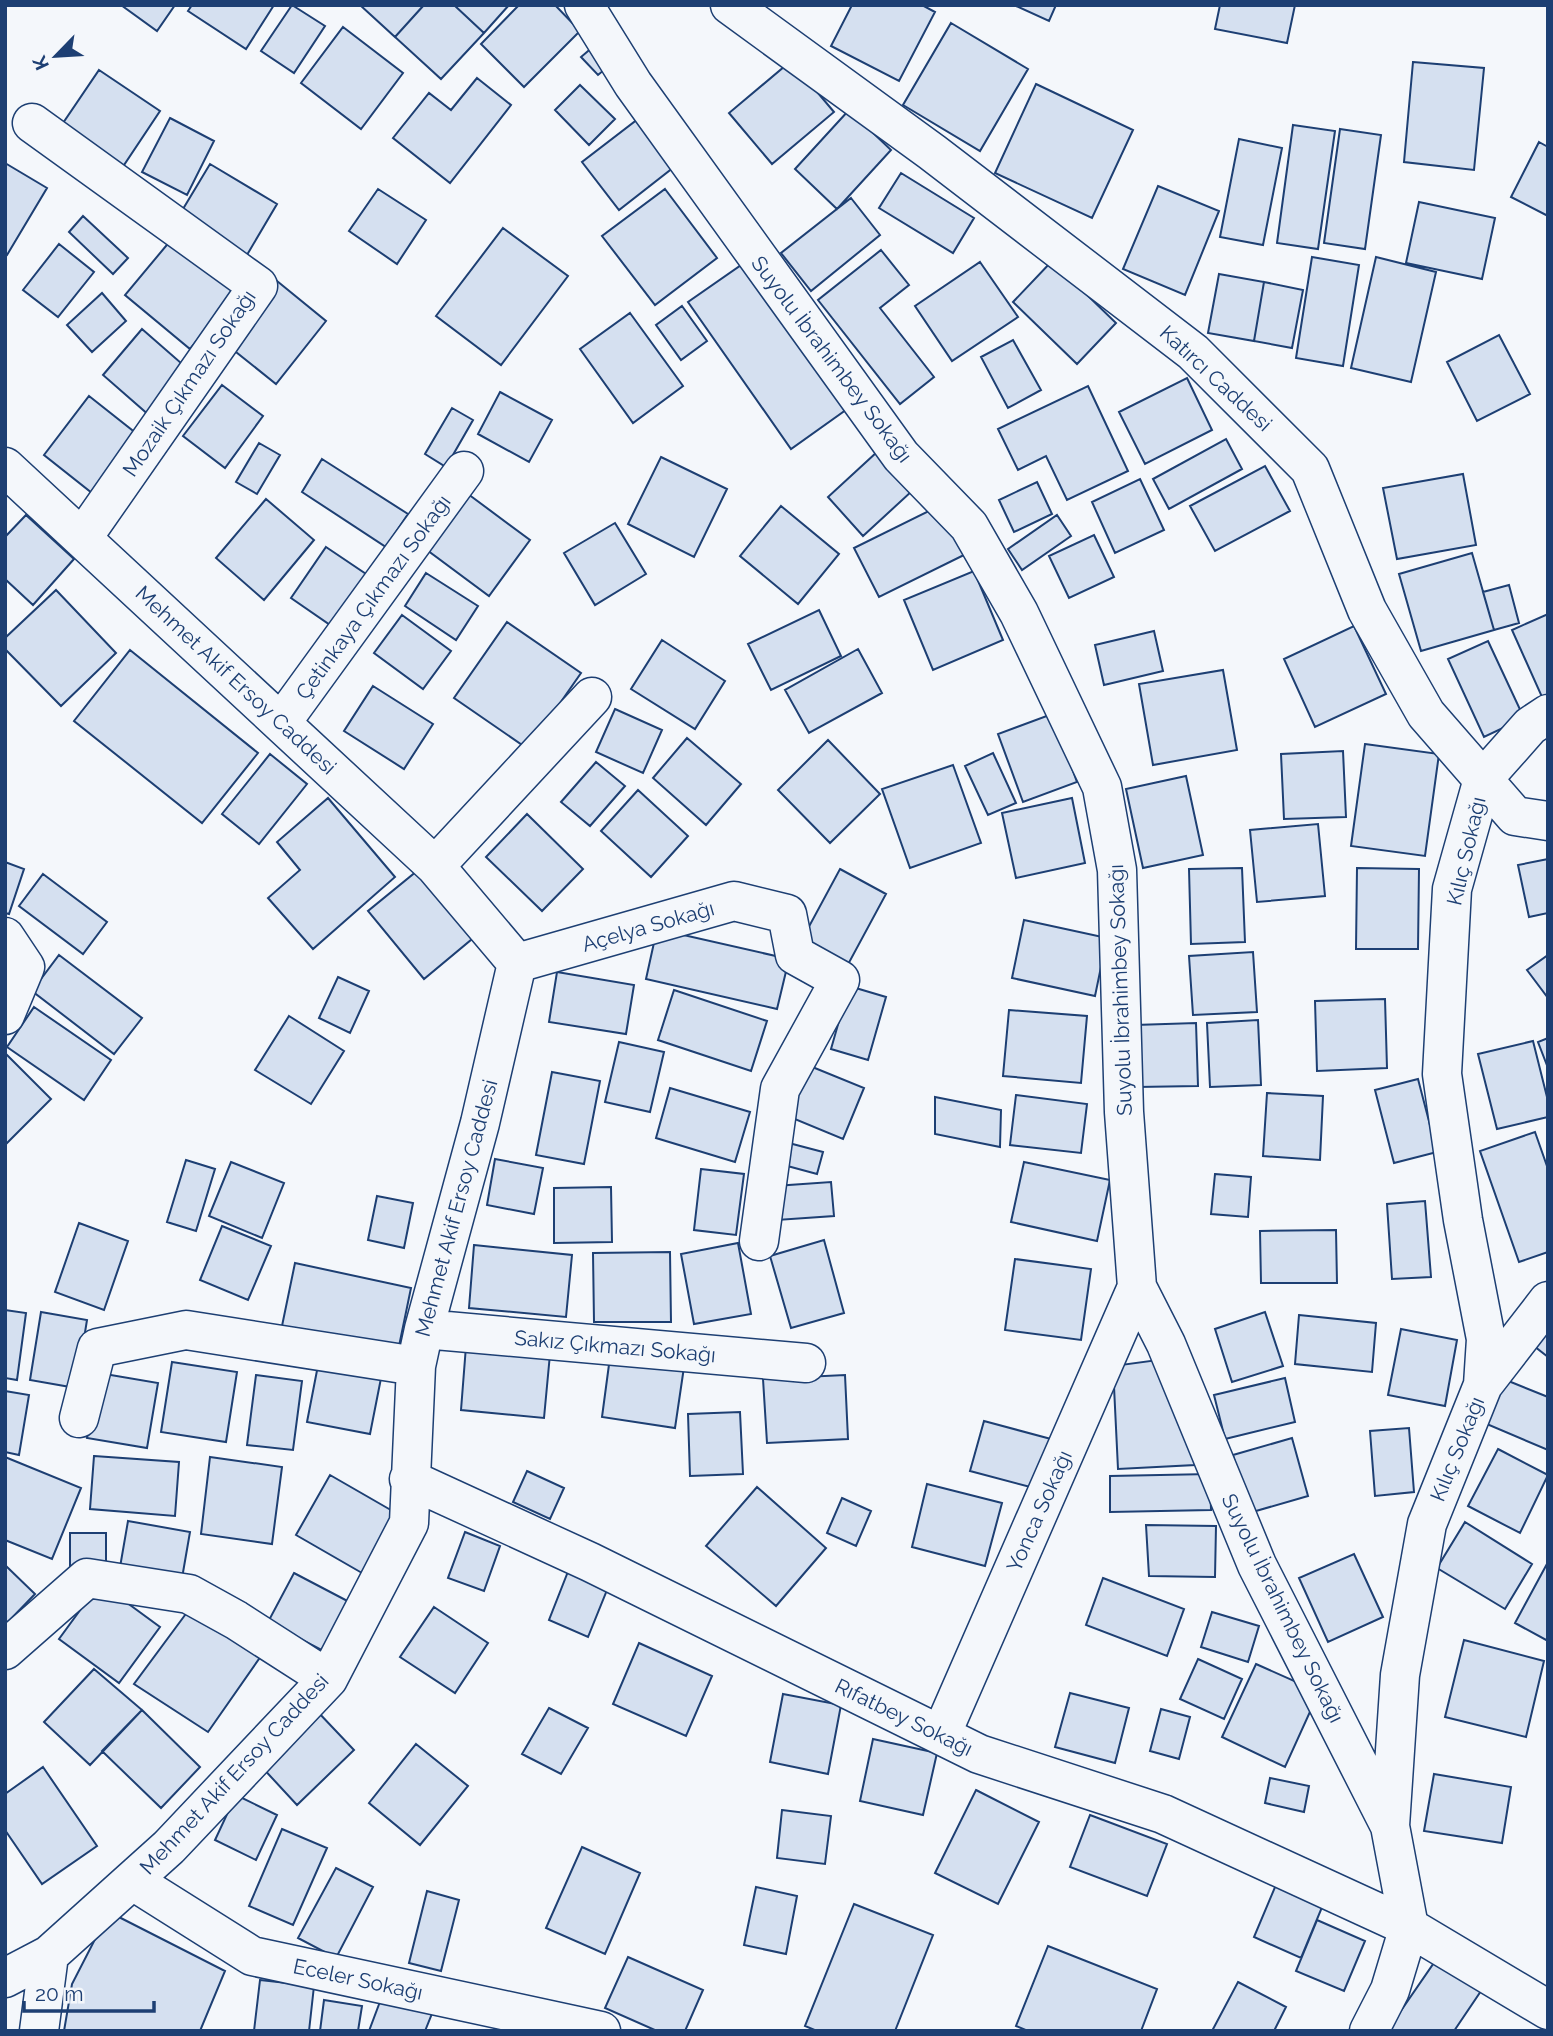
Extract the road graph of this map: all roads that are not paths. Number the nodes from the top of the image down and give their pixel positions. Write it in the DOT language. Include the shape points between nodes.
graph roads {
  1 [pos="584,5"];
  2 [pos="730,5"];
  3 [pos="32,123"];
  4 [pos="5,467"];
  5 [pos="464,471"];
  6 [pos="83,537"];
  7 [pos="592,697"];
  8 [pos="1548,714"];
  9 [pos="281,723"];
  10 [pos="1483,779"];
  11 [pos="1548,821"];
  12 [pos="435,866"];
  13 [pos="5,937"];
  14 [pos="517,963"];
  15 [pos="5,1015"];
  16 [pos="759,1241"];
  17 [pos="1137,1287"];
  18 [pos="1548,1301"];
  19 [pos="424,1329"];
  20 [pos="806,1363"];
  21 [pos="416,1366"];
  22 [pos="1483,1385"];
  23 [pos="79,1418"];
  24 [pos="409,1479"];
  25 [pos="5,1650"];
  26 [pos="328,1678"];
  27 [pos="941,1735"];
  28 [pos="1390,1826"];
  29 [pos="133,1881"];
  30 [pos="1409,1927"];
  31 [pos="49,1955"];
  32 [pos="5,1956"];
  33 [pos="5,1978"];
  34 [pos="1548,2010"];
  35 [pos="39,2031"];
  36 [pos="601,2031"];
  37 [pos="1369,2031"];
  1 -- 17 [label="street, Suyolu İbrahimbey Sokağı" via="649,107 901,456 969,526 1020,613 1102,787 1117,870 1125,1112"];
  2 -- 10 [label="street, Katırcı Caddesi" via="922,144 1183,344 1310,469 1367,610 1426,714"];
  3 -- 6 [label="street, Mozaik Çıkmazı Sokağı" via="258,286"];
  4 -- 6 [label="street, Mehmet Akif Ersoy Caddesi"];
  5 -- 9 [label="street, Çetinkaya Çıkmazı Sokağı"];
  6 -- 9 [label="street, Mehmet Akif Ersoy Caddesi"];
  7 -- 12 [label="street"];
  8 -- 10 [label="street" via="1530,726"];
  9 -- 12 [label="street, Mehmet Akif Ersoy Caddesi"];
  10 -- 11 [label="street, Katırcı Caddesi" via="1516,816"];
  10 -- 22 [label="street, Kılıç Sokağı" via="1452,889 1442,1074 1486,1339"];
  12 -- 14 [label="street, Mehmet Akif Ersoy Caddesi"];
  13 -- 15 [label="street" via="25,967"];
  14 -- 16 [label="street, Açelya Sokağı" via="734,901 787,914 795,955 840,980 780,1089"];
  14 -- 19 [label="street, Mehmet Akif Ersoy Caddesi" via="480,1123"];
  17 -- 27 [label="street, Yonca Sokağı"];
  17 -- 28 [label="street, Suyolu İbrahimbey Sokağı" via="1166,1344 1258,1565"];
  18 -- 22 [label="street"];
  19 -- 20 [label="street, Sakız Çıkmazı Sokağı"];
  19 -- 21 [label="street, Mehmet Akif Ersoy Caddesi"];
  21 -- 23 [label="street" via="186,1330 97,1348"];
  21 -- 24 [label="street, Mehmet Akif Ersoy Caddesi"];
  22 -- 28 [label="street, Kılıç Sokağı" via="1427,1524 1399,1675"];
  24 -- 26 [label="street, Mehmet Akif Ersoy Caddesi" via="409,1523"];
  24 -- 27 [label="street, Rıfatbey Sokağı" via="590,1562"];
  25 -- 26 [label="street" via="86,1578 189,1594"];
  26 -- 29 [label="street, Mehmet Akif Ersoy Caddesi"];
  27 -- 30 [label="street, Rıfatbey Sokağı" via="979,1754 1163,1814"];
  28 -- 30 [label="street, Kılıç Sokağı"];
  29 -- 31 [label="street, Mehmet Akif Ersoy Caddesi"];
  29 -- 36 [label="street, Eceler Sokağı" via="252,1956"];
  30 -- 34 [label="street, Rıfatbey Sokağı"];
  30 -- 37 [label="street, Kılıç Sokağı" via="1390,1990"];
  31 -- 32 [label="street"];
  31 -- 33 [label="street, Mehmet Akif Ersoy Caddesi"];
  31 -- 35 [label="street"];
}
